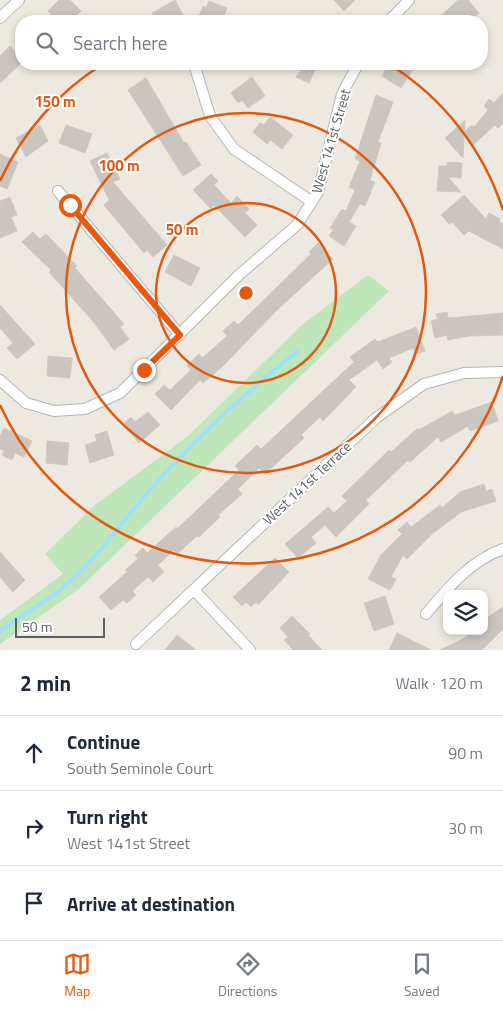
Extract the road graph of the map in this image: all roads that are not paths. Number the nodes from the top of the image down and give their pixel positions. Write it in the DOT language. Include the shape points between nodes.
graph roads {
  1 [pos="19,0"];
  2 [pos="409,0"];
  3 [pos="395,15"];
  4 [pos="0,18"];
  5 [pos="196,70"];
  6 [pos="355,70"];
  7 [pos="58,191"];
  8 [pos="312,202"];
  9 [pos="180,335"];
  10 [pos="503,372"];
  11 [pos="0,380"];
  12 [pos="499,550"];
  13 [pos="194,590"];
  14 [pos="426,614"];
  15 [pos="136,644"];
  16 [pos="250,650"];
  1 -- 4 [label="street"];
  2 -- 3 [label="street"];
  5 -- 8 [label="street" via="210,116 234,149"];
  6 -- 8 [label="street, West 141st Street" via="342,94 318,192"];
  7 -- 9 [label="street"];
  8 -- 9 [label="street, West 141st Street" via="297,225 240,274"];
  9 -- 11 [label="street, West 141st Street" via="120,393 85,409 54,411 26,403"];
  10 -- 13 [label="street, West 141st Terrace" via="464,373 424,384 376,418"];
  12 -- 14 [label="street" via="470,567"];
  13 -- 15 [label="street, West 141st Terrace"];
  13 -- 16 [label="street"];
}
